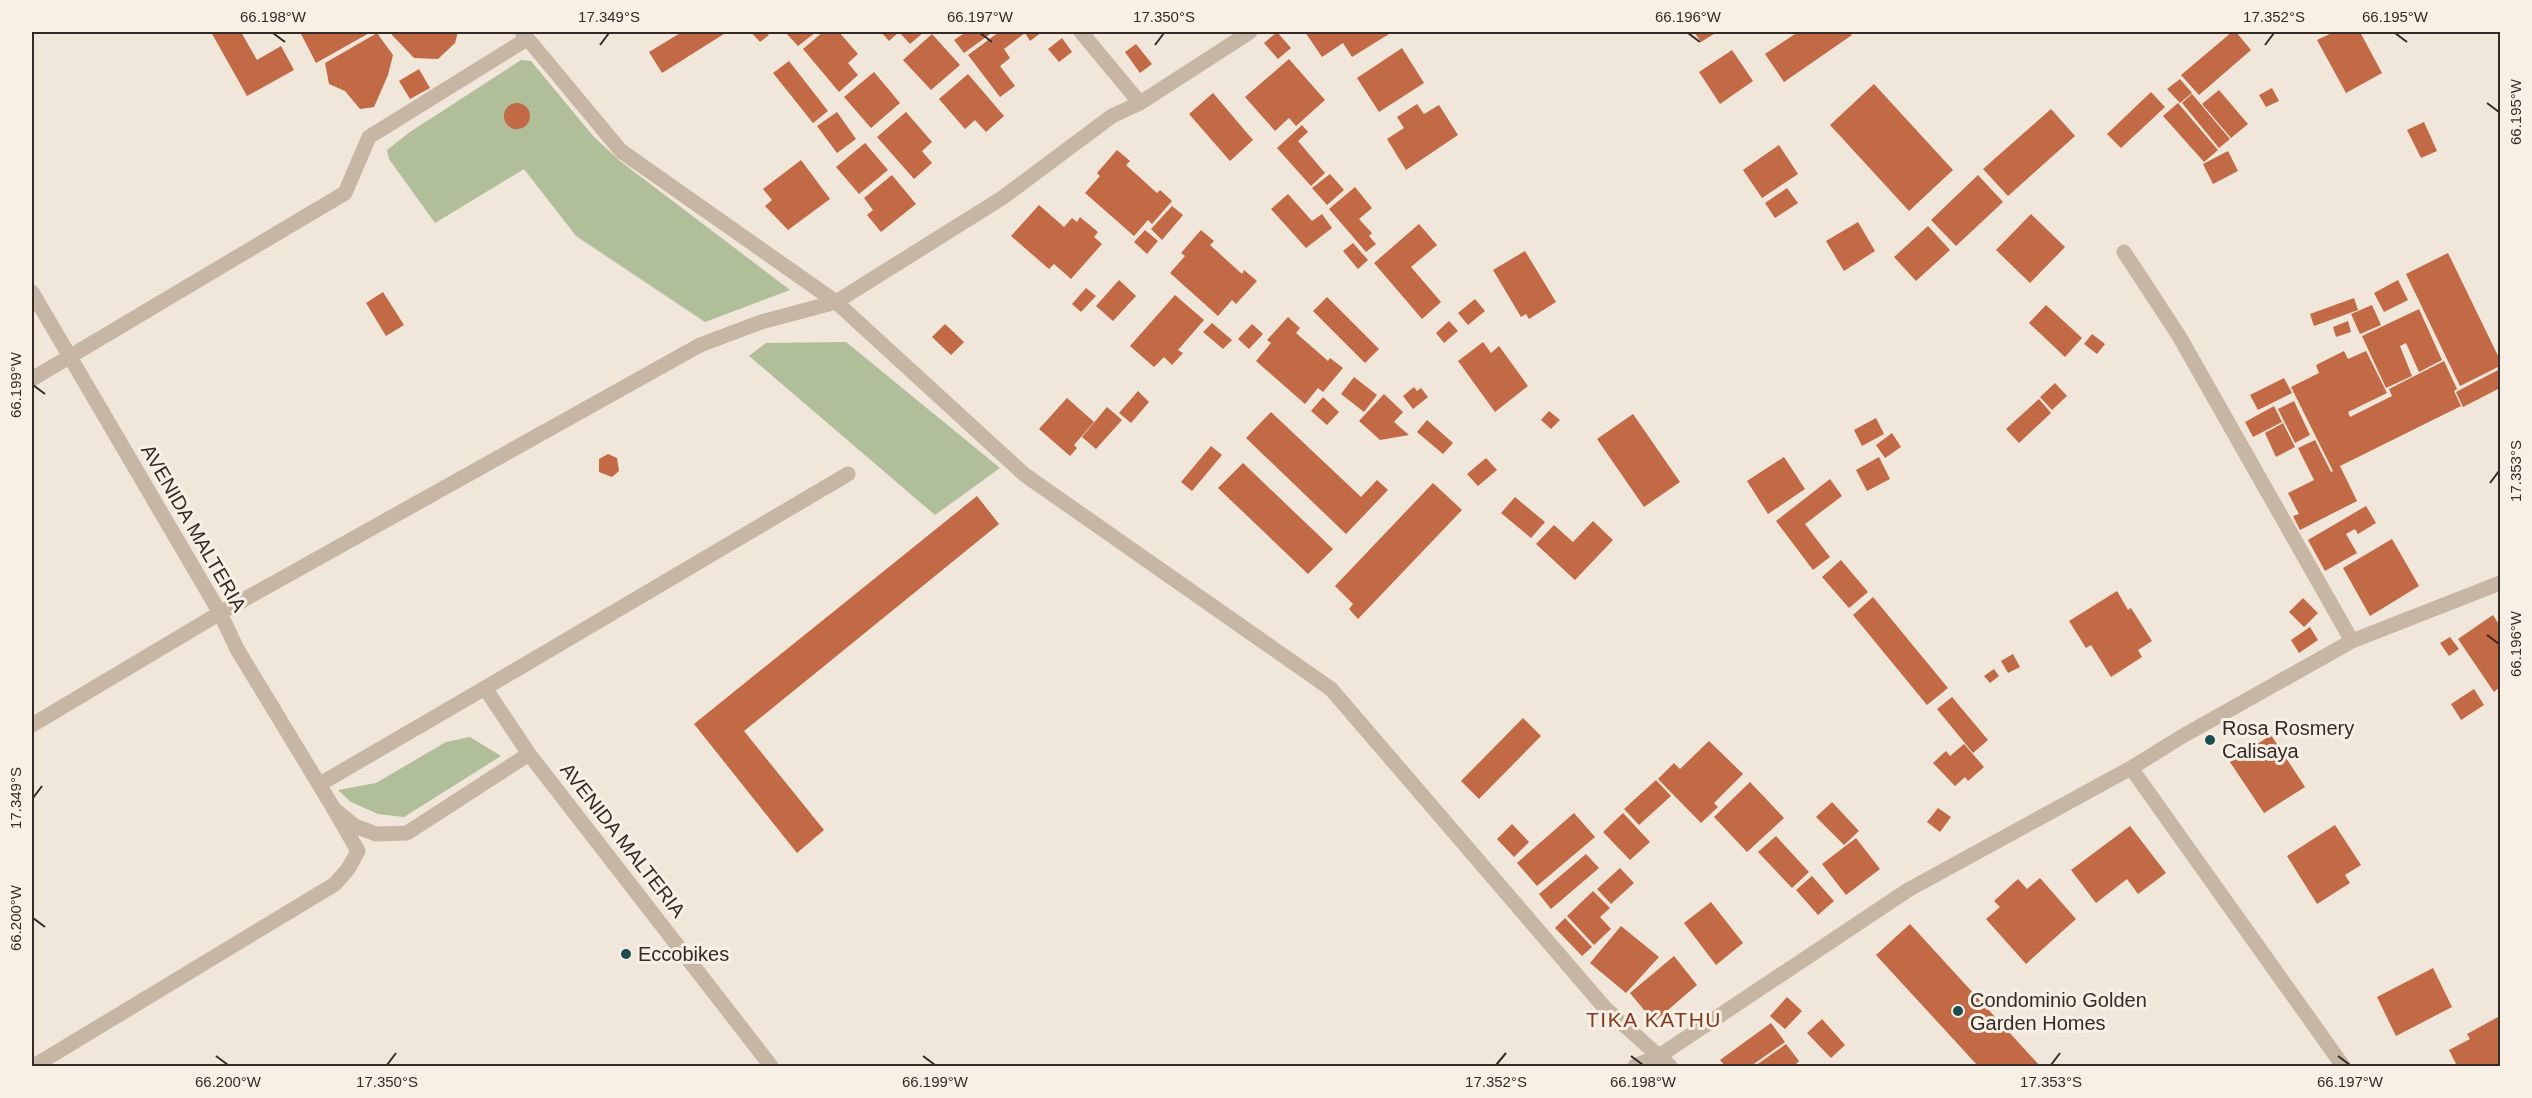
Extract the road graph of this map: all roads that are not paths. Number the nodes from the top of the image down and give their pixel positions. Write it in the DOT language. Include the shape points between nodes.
graph roads {
  1 [pos="1082,32"];
  2 [pos="1250,32"];
  3 [pos="524,35"];
  4 [pos="1140,103"];
  5 [pos="2124,252"];
  6 [pos="32,292"];
  7 [pos="836,302"];
  8 [pos="70,355"];
  9 [pos="32,379"];
  10 [pos="848,474"];
  11 [pos="2500,583"];
  12 [pos="220,613"];
  13 [pos="2352,641"];
  14 [pos="485,688"];
  15 [pos="32,726"];
  16 [pos="529,754"];
  17 [pos="2131,768"];
  18 [pos="320,784"];
  19 [pos="334,809"];
  20 [pos="1664,1061"];
  21 [pos="34,1066"];
  22 [pos="771,1066"];
  23 [pos="1635,1066"];
  24 [pos="2343,1066"];
  1 -- 4 [label="street"];
  2 -- 4 [label="street"];
  3 -- 7 [label="street" via="621,151"];
  3 -- 8 [label="street" via="369,137 345,194"];
  4 -- 7 [label="street" via="1112,116 1002,198"];
  5 -- 13 [label="street" via="2179,336"];
  6 -- 8 [label="street, AVENIDA MALTERIA"];
  7 -- 12 [label="street" via="761,322 700,345"];
  7 -- 20 [label="street" via="1025,475 1331,688 1605,1008"];
  8 -- 9 [label="street"];
  8 -- 12 [label="street, AVENIDA MALTERIA"];
  10 -- 14 [label="street"];
  11 -- 13 [label="street"];
  12 -- 15 [label="street"];
  12 -- 18 [label="street, AVENIDA MALTERIA" via="237,649"];
  13 -- 17 [label="street"];
  14 -- 16 [label="street, AVENIDA MALTERIA"];
  14 -- 18 [label="street"];
  16 -- 19 [label="street, AVENIDA MALTERIA" via="407,833 375,834 355,826"];
  16 -- 22 [label="street, AVENIDA MALTERIA"];
  17 -- 20 [label="street" via="1908,891"];
  17 -- 24 [label="street"];
  18 -- 19 [label="street, AVENIDA MALTERIA"];
  19 -- 21 [label="street, AVENIDA MALTERIA" via="358,851 335,884"];
  20 -- 23 [label="street"];
}
